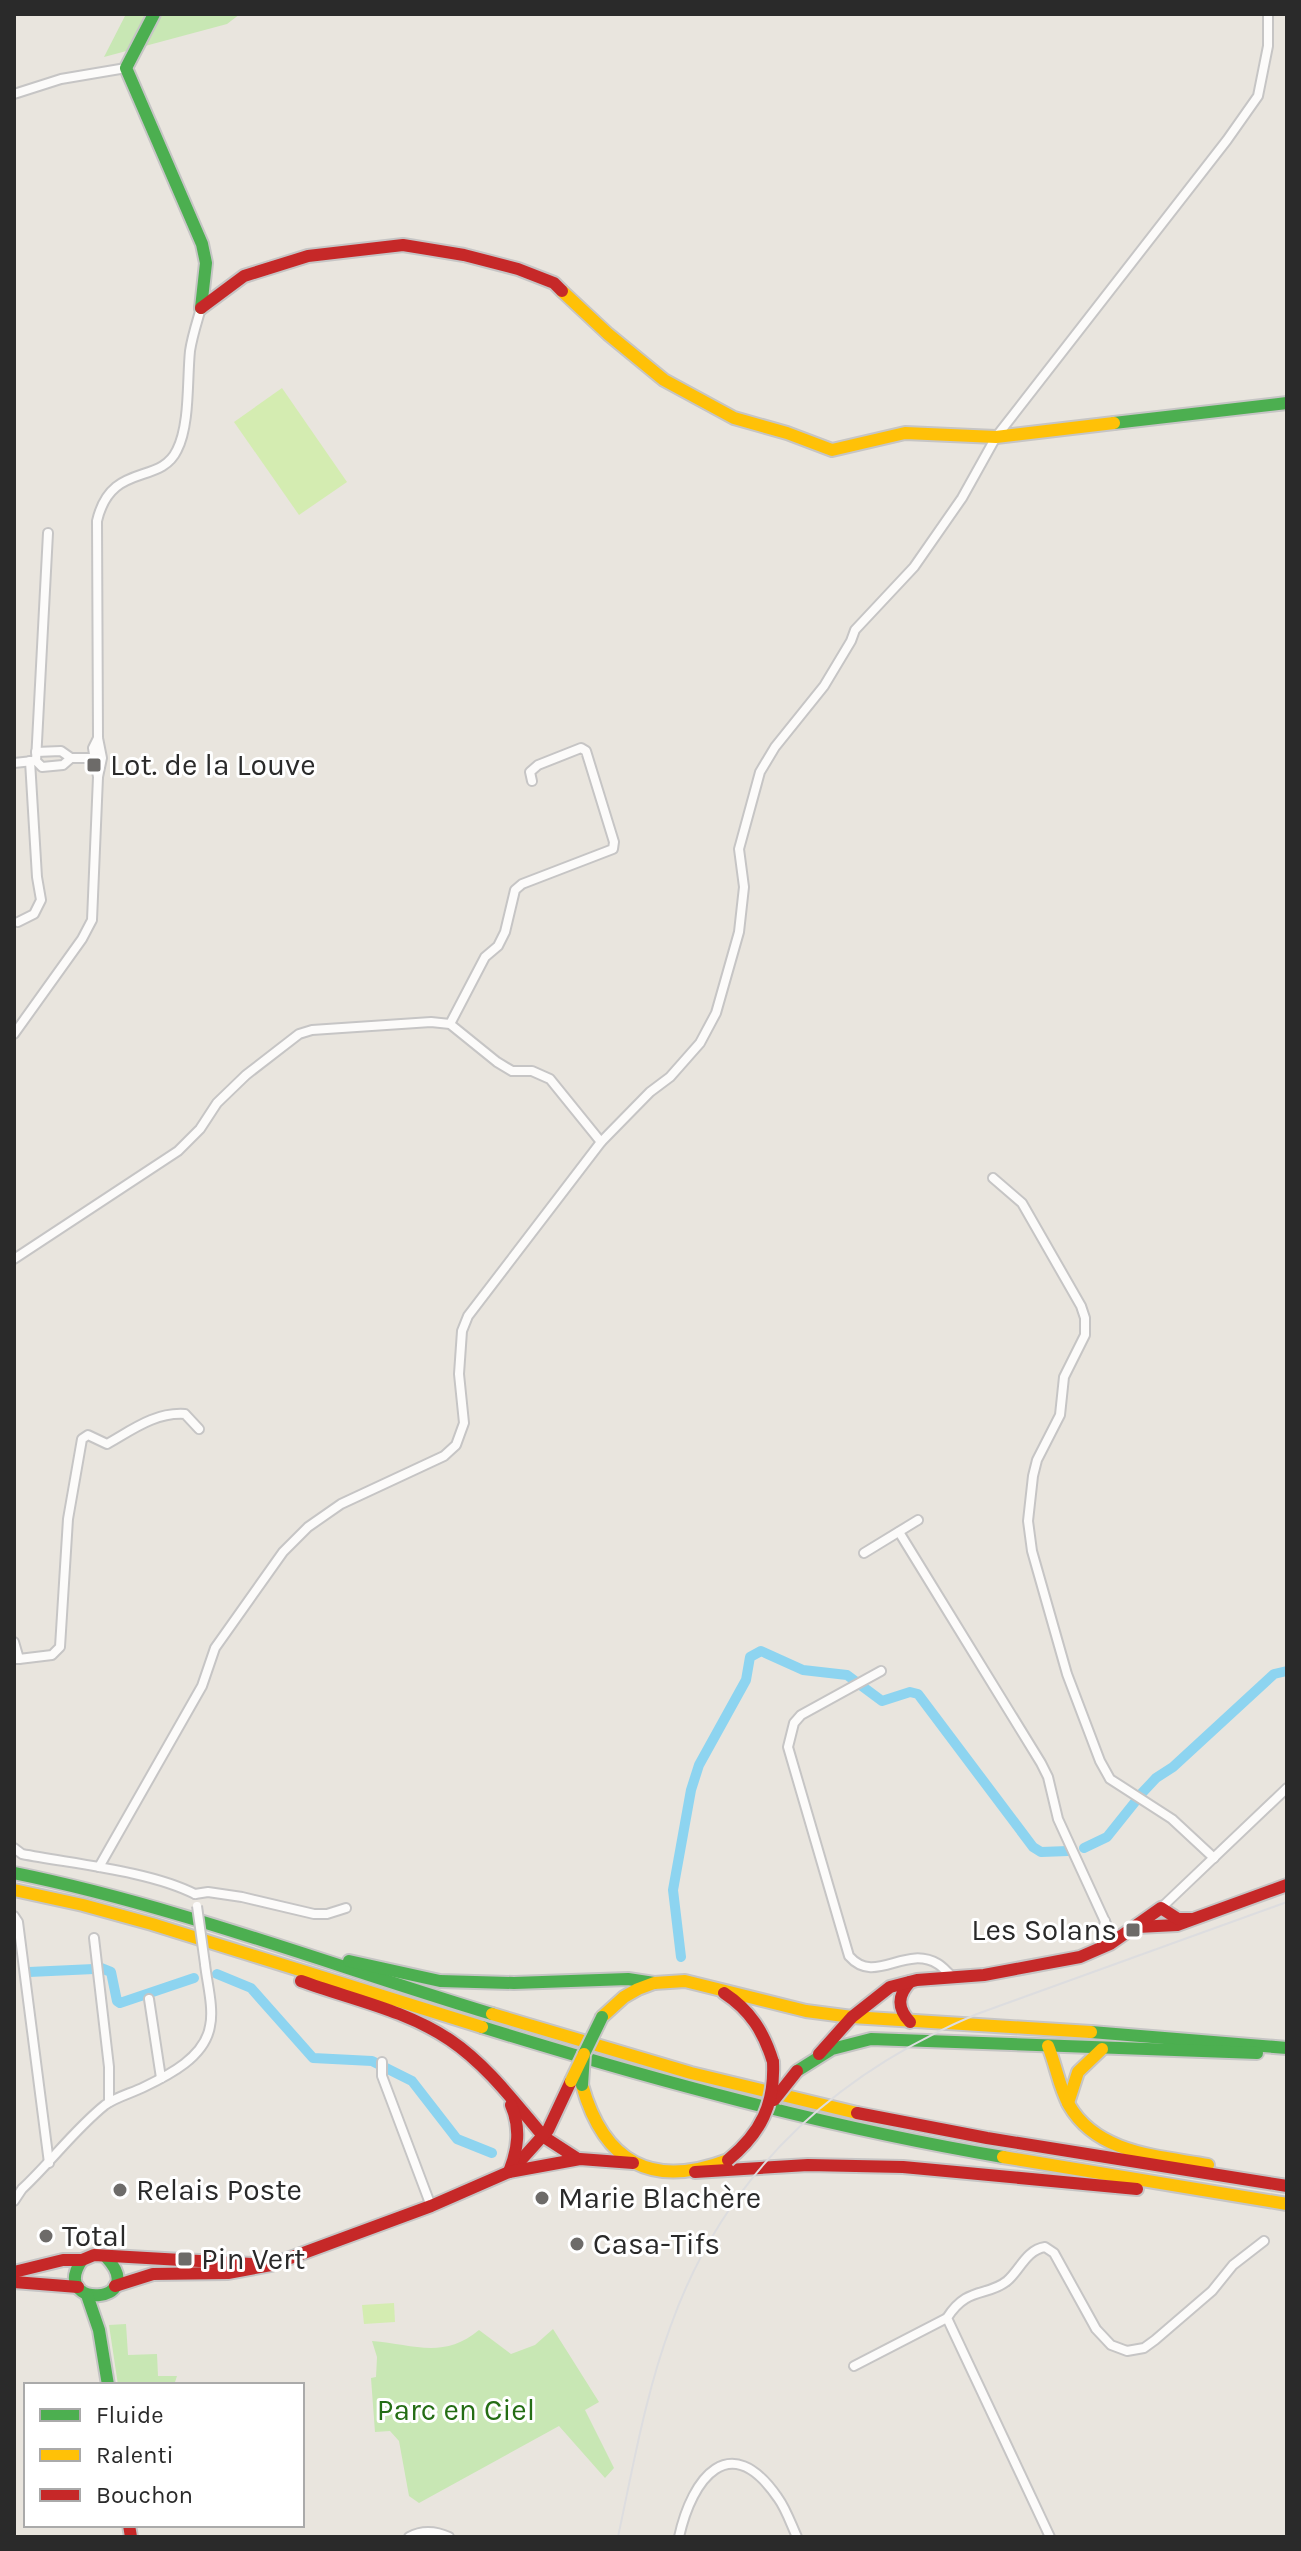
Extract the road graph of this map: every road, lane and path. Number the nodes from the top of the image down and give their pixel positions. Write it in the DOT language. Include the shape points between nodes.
graph roads {
  1 [pos="154,14"];
  2 [pos="1268,14"];
  3 [pos="126,68"];
  4 [pos="14,94"];
  5 [pos="201,308"];
  6 [pos="1287,403"];
  7 [pos="996,437"];
  8 [pos="48,533"];
  9 [pos="71,758"];
  10 [pos="98,758"];
  11 [pos="36,760"];
  12 [pos="14,763"];
  13 [pos="532,781"];
  14 [pos="18,922"];
  15 [pos="450,1024"];
  16 [pos="14,1034"];
  17 [pos="601,1142"];
  18 [pos="993,1178"];
  19 [pos="14,1259"];
  20 [pos="199,1429"];
  21 [pos="918,1520"];
  22 [pos="899,1532"];
  23 [pos="864,1553"];
  24 [pos="14,1642"];
  25 [pos="16,1658"];
  26 [pos="881,1671"];
  27 [pos="1287,1788"];
  28 [pos="14,1848"];
  29 [pos="1214,1858"];
  30 [pos="99,1867"];
  31 [pos="14,1873"];
  32 [pos="1287,1885"];
  33 [pos="14,1890"];
  34 [pos="195,1894"];
  35 [pos="346,1908"];
  36 [pos="1161,1908"];
  37 [pos="14,1916"];
  38 [pos="1191,1919"];
  39 [pos="1105,1921"];
  40 [pos="1137,1927"];
  41 [pos="181,1934"];
  42 [pos="244,1936"];
  43 [pos="94,1938"];
  44 [pos="1114,1941"];
  45 [pos="1099,1949"];
  46 [pos="952,1976"];
  47 [pos="910,1982"];
  48 [pos="654,1983"];
  49 [pos="715,1988"];
  50 [pos="149,1999"];
  51 [pos="852,2017"];
  52 [pos="918,2023"];
  53 [pos="982,2027"];
  54 [pos="1048,2046"];
  55 [pos="1102,2049"];
  56 [pos="1287,2051"];
  57 [pos="819,2054"];
  58 [pos="382,2066"];
  59 [pos="161,2078"];
  60 [pos="576,2083"];
  61 [pos="504,2091"];
  62 [pos="109,2102"];
  63 [pos="772,2102"];
  64 [pos="1068,2104"];
  65 [pos="544,2137"];
  66 [pos="580,2159"];
  67 [pos="49,2163"];
  68 [pos="633,2163"];
  69 [pos="509,2172"];
  70 [pos="695,2172"];
  71 [pos="1287,2184"];
  72 [pos="14,2201"];
  73 [pos="1287,2205"];
  74 [pos="431,2206"];
  75 [pos="1264,2241"];
  76 [pos="106,2257"];
  77 [pos="14,2258"];
  78 [pos="82,2260"];
  79 [pos="271,2265"];
  80 [pos="29,2267"];
  81 [pos="14,2272"];
  82 [pos="14,2282"];
  83 [pos="112,2290"];
  84 [pos="82,2291"];
  85 [pos="947,2318"];
  86 [pos="99,2330"];
  87 [pos="854,2366"];
  88 [pos="108,2383"];
  89 [pos="409,2537"];
  90 [pos="449,2537"];
  91 [pos="679,2537"];
  92 [pos="797,2537"];
  93 [pos="1050,2537"];
  1 -- 3 [label="main road"];
  2 -- 7 [label="street" via="1258,96"];
  3 -- 4 [label="street"];
  3 -- 5 [label="main road" via="202,244 206,263"];
  5 -- 7 [label="main road" via="244,276 308,256 418,247 518,269 554,283 664,380 734,418 832,450 905,433"];
  5 -- 10 [label="street" via="177,451 170,460 107,494 97,521"];
  6 -- 7 [label="main road"];
  7 -- 17 [label="street" via="914,567 855,630 824,686 760,772 739,849 744,887 739,932 716,1013 700,1043 670,1077"];
  8 -- 11 [label="street"];
  9 -- 10 [label="street"];
  9 -- 11 [label="street" via="63,765"];
  9 -- 11 [label="street" via="61,751"];
  10 -- 16 [label="street" via="92,920"];
  11 -- 12 [label="street"];
  11 -- 14 [label="street" via="41,900 34,914"];
  13 -- 15 [label="street" via="530,772 538,765 581,748 586,751 613,849 515,890 505,932 485,957"];
  15 -- 17 [label="street" via="512,1071 532,1071 550,1079"];
  15 -- 19 [label="street" via="299,1034 217,1103 178,1151"];
  17 -- 30 [label="street" via="468,1316 459,1374 464,1423 456,1445 444,1456 341,1504 283,1552 215,1648 202,1686"];
  18 -- 29 [label="street" via="1022,1203 1085,1318 1085,1335 1064,1377 1060,1415 1035,1468 1028,1521 1067,1674 1110,1779 1172,1819"];
  20 -- 25 [label="street" via="185,1414 172,1413 107,1444 88,1435 82,1439 68,1519 60,1647 52,1655"];
  21 -- 22 [label="street"];
  22 -- 23 [label="street"];
  22 -- 39 [label="street" via="1041,1763 1058,1819"];
  24 -- 25 [label="street"];
  26 -- 46 [label="street" via="801,1715 788,1747 849,1956 870,1969 917,1958 938,1964"];
  27 -- 29 [label="street"];
  28 -- 30 [label="street" via="22,1854"];
  29 -- 36 [label="street"];
  30 -- 34 [label="street"];
  31 -- 42 [label="main road" via="106,1893"];
  32 -- 38 [label="main road"];
  33 -- 41 [label="main road"];
  34 -- 35 [label="street" via="242,1897 314,1914"];
  34 -- 59 [label="street, bridge" via="211,2024 189,2060"];
  36 -- 38 [label="main road" via="1178,1919"];
  36 -- 40 [label="main road"];
  37 -- 67 [label="street"];
  38 -- 40 [label="main road" via="1167,1928"];
  39 -- 44 [label="street"];
  39 -- 45 [label="street"];
  40 -- 44 [label="main road"];
  41 -- 61 [label="main road" via="435,2031 473,2058"];
  41 -- 73 [label="main road" via="445,2017 799,2117 1019,2161"];
  42 -- 48 [label="main road" via="440,1981"];
  42 -- 71 [label="main road" via="693,2074 814,2104 1017,2145"];
  43 -- 62 [label="street"];
  44 -- 45 [label="main road"];
  45 -- 46 [label="main road" via="998,1973"];
  46 -- 47 [label="main road"];
  47 -- 51 [label="main road" via="890,1987"];
  47 -- 52 [label="main road" via="898,2001 904,2015"];
  48 -- 49 [label="main road" via="685,1981"];
  48 -- 60 [label="main road, bridge" via="624,1997 602,2017 590,2036"];
  49 -- 51 [label="main road"];
  49 -- 63 [label="main road, bridge" via="754,2017 767,2038 775,2082"];
  50 -- 59 [label="street"];
  51 -- 52 [label="main road"];
  51 -- 57 [label="main road"];
  52 -- 53 [label="main road"];
  53 -- 54 [label="main road" via="1040,2036"];
  53 -- 56 [label="main road"];
  54 -- 55 [label="main road"];
  54 -- 57 [label="main road" via="881,2037"];
  54 -- 64 [label="main road"];
  55 -- 56 [label="main road"];
  55 -- 64 [label="main road" via="1078,2072"];
  57 -- 63 [label="main road, bridge"];
  58 -- 74 [label="street"];
  59 -- 62 [label="street"];
  60 -- 65 [label="main road"];
  60 -- 68 [label="main road" via="596,2128"];
  61 -- 65 [label="main road"];
  61 -- 69 [label="main road" via="520,2130"];
  62 -- 67 [label="street"];
  63 -- 70 [label="main road, bridge" via="745,2147 728,2160"];
  64 -- 71 [label="main road" via="1082,2126 1105,2142"];
  65 -- 66 [label="main road"];
  65 -- 69 [label="main road"];
  66 -- 68 [label="main road"];
  66 -- 69 [label="main road"];
  67 -- 72 [label="street"];
  68 -- 70 [label="main road" via="653,2171"];
  69 -- 74 [label="main road"];
  70 -- 73 [label="main road" via="850,2165 993,2173"];
  74 -- 79 [label="main road"];
  75 -- 85 [label="street" via="1155,2340 1136,2351 1111,2345 1096,2329 1054,2253 1045,2247 1033,2250 1005,2282 968,2295"];
  76 -- 78 [label="main road"];
  76 -- 79 [label="main road"];
  76 -- 83 [label="main road" via="117,2269"];
  77 -- 80 [label="main road"];
  78 -- 80 [label="main road"];
  78 -- 84 [label="main road" via="75,2273"];
  79 -- 83 [label="main road" via="228,2273 153,2274"];
  80 -- 81 [label="main road"];
  82 -- 84 [label="main road"];
  83 -- 84 [label="main road" via="102,2297"];
  83 -- 86 [label="main road"];
  84 -- 86 [label="main road"];
  85 -- 87 [label="street"];
  85 -- 93 [label="street"];
  86 -- 88 [label="main road"];
  89 -- 90 [label="street" via="423,2532"];
  91 -- 92 [label="street" via="691,2495 708,2473 724,2464 755,2473 779,2499"];
}
